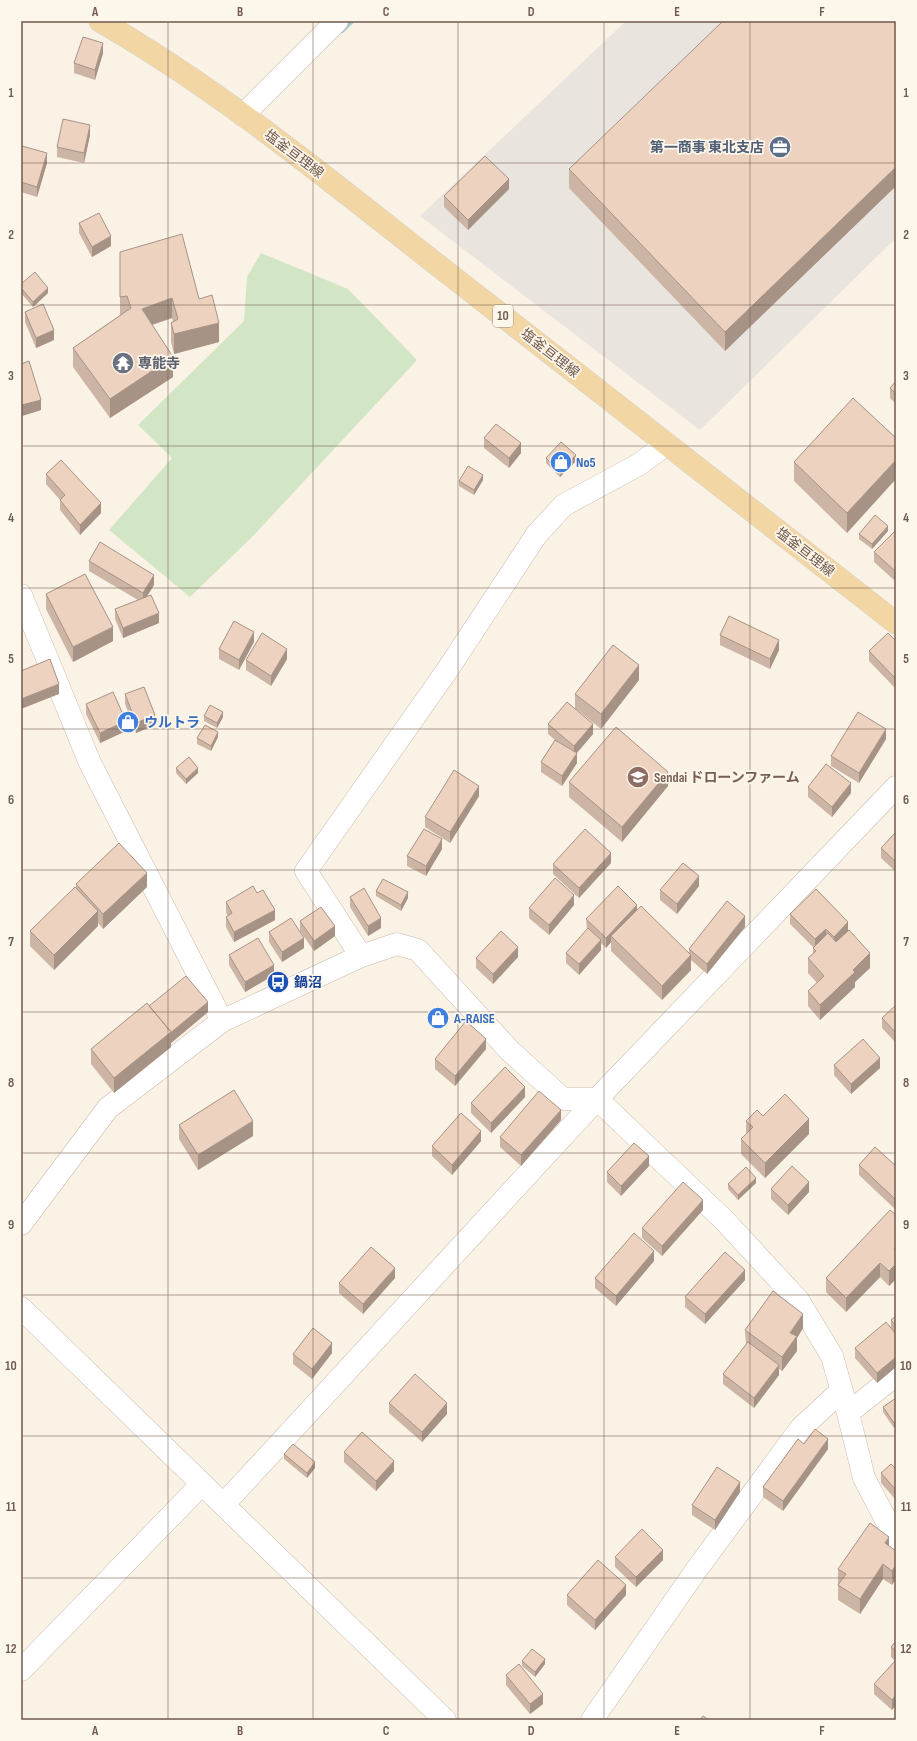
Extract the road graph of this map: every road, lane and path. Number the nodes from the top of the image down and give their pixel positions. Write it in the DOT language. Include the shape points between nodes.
graph roads {
  1 [pos="100,21"];
  2 [pos="337,21"];
  3 [pos="243,115"];
  4 [pos="667,444"];
  5 [pos="21,595"];
  6 [pos="896,623"];
  7 [pos="896,787"];
  8 [pos="361,956"];
  9 [pos="222,1021"];
  10 [pos="597,1099"];
  11 [pos="21,1224"];
  12 [pos="21,1308"];
  13 [pos="896,1375"];
  14 [pos="842,1390"];
  15 [pos="848,1413"];
  16 [pos="202,1484"];
  17 [pos="224,1504"];
  18 [pos="896,1539"];
  19 [pos="21,1670"];
  20 [pos="445,1720"];
  21 [pos="592,1720"];
  1 -- 3 [label="main road, 塩釜亘理線 / 10" via="146,48"];
  2 -- 3 [label="street"];
  3 -- 4 [label="main road, 塩釜亘理線 / 10"];
  4 -- 6 [label="main road, 塩釜亘理線 / 10"];
  4 -- 8 [label="street" via="638,465 564,505 537,534 448,669 306,871"];
  5 -- 9 [label="street" via="90,763"];
  7 -- 10 [label="street"];
  8 -- 9 [label="street"];
  8 -- 10 [label="street" via="397,944 418,950 509,1050 563,1099"];
  9 -- 11 [label="street" via="108,1108"];
  10 -- 14 [label="street" via="724,1220 798,1300 832,1356"];
  10 -- 17 [label="street"];
  12 -- 16 [label="street"];
  13 -- 15 [label="street"];
  14 -- 15 [label="street"];
  14 -- 21 [label="street" via="800,1428 696,1569"];
  15 -- 18 [label="street" via="864,1478"];
  16 -- 17 [label="street"];
  16 -- 19 [label="street"];
  17 -- 20 [label="street"];
}
